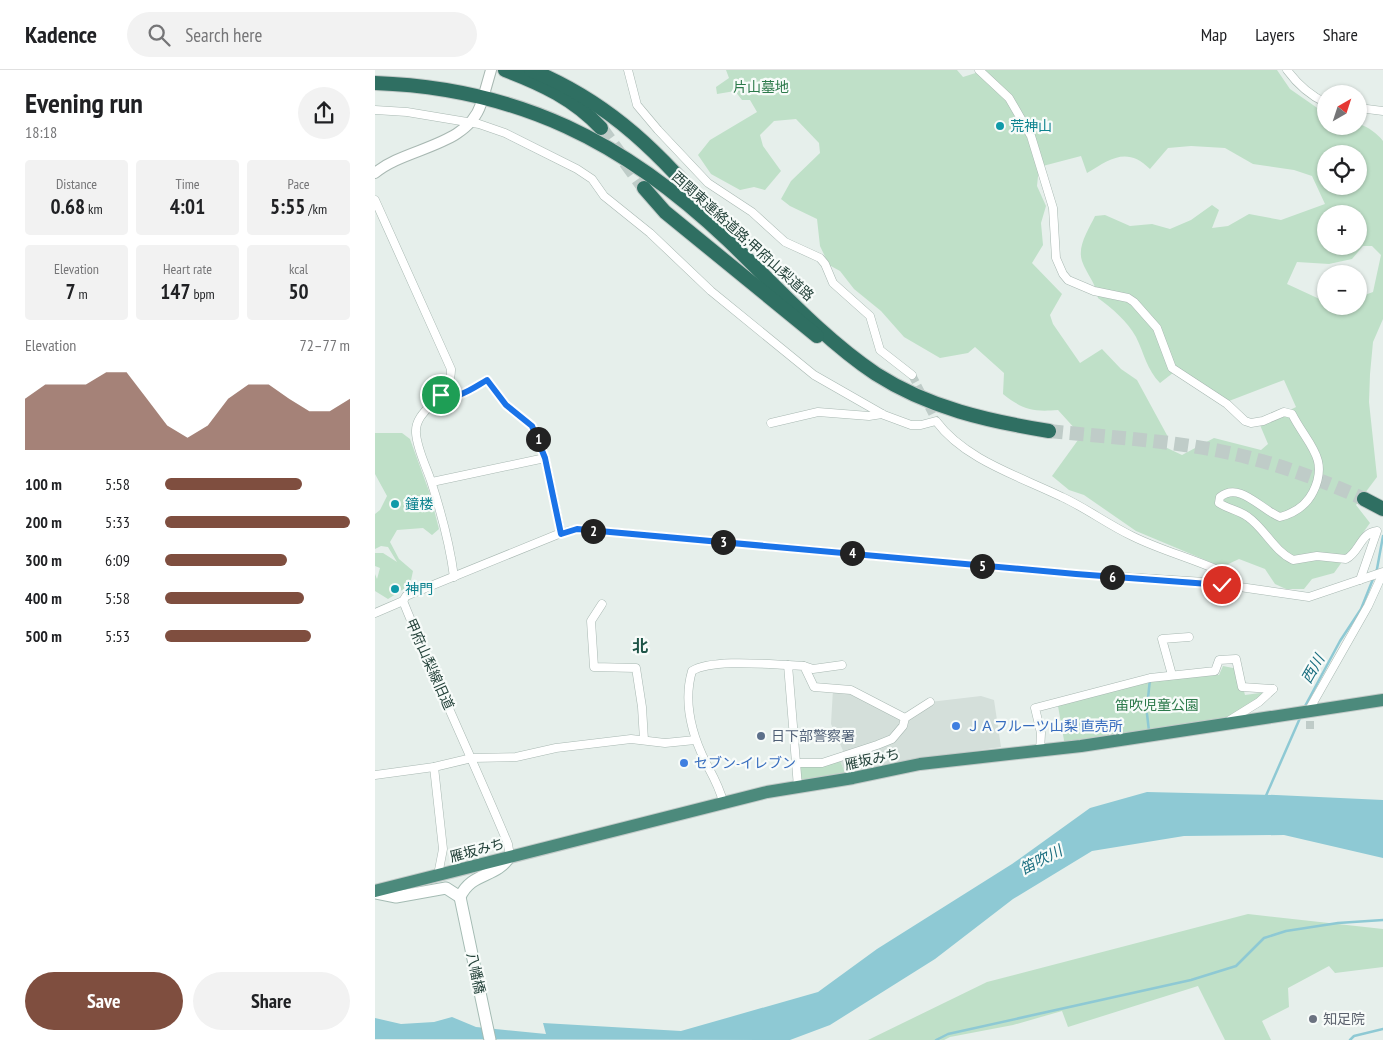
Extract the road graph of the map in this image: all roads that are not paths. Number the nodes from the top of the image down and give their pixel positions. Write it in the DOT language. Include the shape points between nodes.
graph roads {
  1 [pos="491,70"];
  2 [pos="505,70"];
  3 [pos="531,70"];
  4 [pos="628,70"];
  5 [pos="979,70"];
  6 [pos="1287,70"];
  7 [pos="375,83"];
  8 [pos="485,91"];
  9 [pos="1317,97"];
  10 [pos="481,104"];
  11 [pos="1367,109"];
  12 [pos="375,110"];
  13 [pos="1383,111"];
  14 [pos="471,123"];
  15 [pos="601,128"];
  16 [pos="375,173"];
  17 [pos="644,188"];
  18 [pos="375,200"];
  19 [pos="845,351"];
  20 [pos="877,374"];
  21 [pos="911,376"];
  22 [pos="441,395"];
  23 [pos="882,414"];
  24 [pos="771,424"];
  25 [pos="1049,431"];
  26 [pos="545,458"];
  27 [pos="432,482"];
  28 [pos="1364,499"];
  29 [pos="1383,509"];
  30 [pos="561,534"];
  31 [pos="1383,572"];
  32 [pos="454,577"];
  33 [pos="1360,580"];
  34 [pos="1222,585"];
  35 [pos="403,601"];
  36 [pos="602,604"];
  37 [pos="375,612"];
  38 [pos="1189,637"];
  39 [pos="788,664"];
  40 [pos="842,665"];
  41 [pos="803,666"];
  42 [pos="1171,675"];
  43 [pos="1383,700"];
  44 [pos="930,702"];
  45 [pos="1306,710"];
  46 [pos="905,718"];
  47 [pos="1234,724"];
  48 [pos="644,740"];
  49 [pos="695,740"];
  50 [pos="1041,751"];
  51 [pos="472,758"];
  52 [pos="796,763"];
  53 [pos="434,767"];
  54 [pos="375,775"];
  55 [pos="798,787"];
  56 [pos="723,802"];
  57 [pos="510,856"];
  58 [pos="438,875"];
  59 [pos="375,892"];
  60 [pos="461,901"];
  61 [pos="490,1040"];
  1 -- 8 [label="street"];
  2 -- 15 [label="highway" via="568,99"];
  3 -- 19 [label="highway" via="588,98 637,134"];
  4 -- 21 [label="street" via="637,105 658,130 708,183 752,212 785,242 820,258 833,283 870,316 880,350"];
  5 -- 33 [label="street" via="1009,98 1031,136 1053,208 1055,258 1068,280 1134,302 1157,328 1172,368 1227,404 1245,421 1263,422 1285,412 1292,414 1318,458 1321,473 1317,484 1309,500 1295,512 1279,517 1237,493 1224,494 1219,503 1247,516 1293,560 1317,556 1346,559 1366,535 1377,531"];
  6 -- 9 [label="street" via="1305,90"];
  7 -- 19 [label="highway, 西関東連絡道路;甲府山梨道路" via="411,84 488,98 553,120 615,151 699,214"];
  10 -- 14 [label="street"];
  11 -- 13 [label="street"];
  12 -- 14 [label="street"];
  14 -- 16 [label="street"];
  14 -- 23 [label="street" via="505,133 587,175 604,196 774,345 814,376"];
  17 -- 20 [label="highway" via="665,212 814,334"];
  18 -- 22 [label="street" via="448,359 451,376 449,386"];
  19 -- 20 [label="highway, 西関東連絡道路;甲府山梨道路"];
  20 -- 25 [label="highway, 西関東連絡道路;甲府山梨道路" via="918,396 962,413"];
  22 -- 26 [label="street" via="461,395 487,380 506,405 532,426"];
  22 -- 27 [label="street" via="417,424 417,441"];
  23 -- 24 [label="street" via="819,412"];
  23 -- 34 [label="street" via="911,426 936,421 946,434 972,453 1079,505 1133,537 1220,572"];
  26 -- 27 [label="street"];
  26 -- 30 [label="street"];
  27 -- 32 [label="street"];
  28 -- 29 [label="highway"];
  30 -- 32 [label="street, 甲府山梨線旧道"];
  30 -- 34 [label="street, 甲府山梨線旧道" via="577,529"];
  31 -- 33 [label="street, 甲府山梨線旧道"];
  31 -- 45 [label="street" via="1368,606"];
  32 -- 35 [label="street, 甲府山梨線旧道" via="406,596"];
  33 -- 34 [label="street, 甲府山梨線旧道" via="1309,597"];
  35 -- 37 [label="street"];
  35 -- 51 [label="street, 甲府山梨線旧道"];
  36 -- 48 [label="street" via="591,621 594,667 635,668"];
  38 -- 42 [label="street" via="1162,639"];
  39 -- 41 [label="street"];
  39 -- 49 [label="street" via="728,663 692,671 690,708"];
  39 -- 52 [label="street"];
  40 -- 41 [label="street" via="813,669"];
  41 -- 46 [label="street" via="814,687 851,690"];
  42 -- 47 [label="street" via="1215,672 1219,660 1236,659 1242,687 1273,689 1230,720"];
  42 -- 50 [label="street" via="1035,708"];
  43 -- 45 [label="highway, 雁坂みち"];
  44 -- 46 [label="street"];
  45 -- 47 [label="highway, 雁坂みち"];
  46 -- 52 [label="street" via="903,726 892,738 877,745 822,763"];
  47 -- 50 [label="highway, 雁坂みち"];
  48 -- 49 [label="street" via="665,743"];
  48 -- 51 [label="street" via="556,748 516,757"];
  49 -- 56 [label="street"];
  50 -- 55 [label="highway, 雁坂みち" via="920,764"];
  51 -- 53 [label="street"];
  51 -- 57 [label="street, 甲府山梨線旧道"];
  52 -- 55 [label="street"];
  53 -- 54 [label="street"];
  53 -- 58 [label="street" via="443,850"];
  55 -- 56 [label="highway, 雁坂みち"];
  56 -- 57 [label="highway, 雁坂みち"];
  57 -- 58 [label="highway, 雁坂みち"];
  57 -- 60 [label="main road" via="501,868 470,882"];
  58 -- 59 [label="highway, 雁坂みち"];
  59 -- 60 [label="main road" via="396,897 446,888"];
  60 -- 61 [label="main road, 八幡橋"];
}
